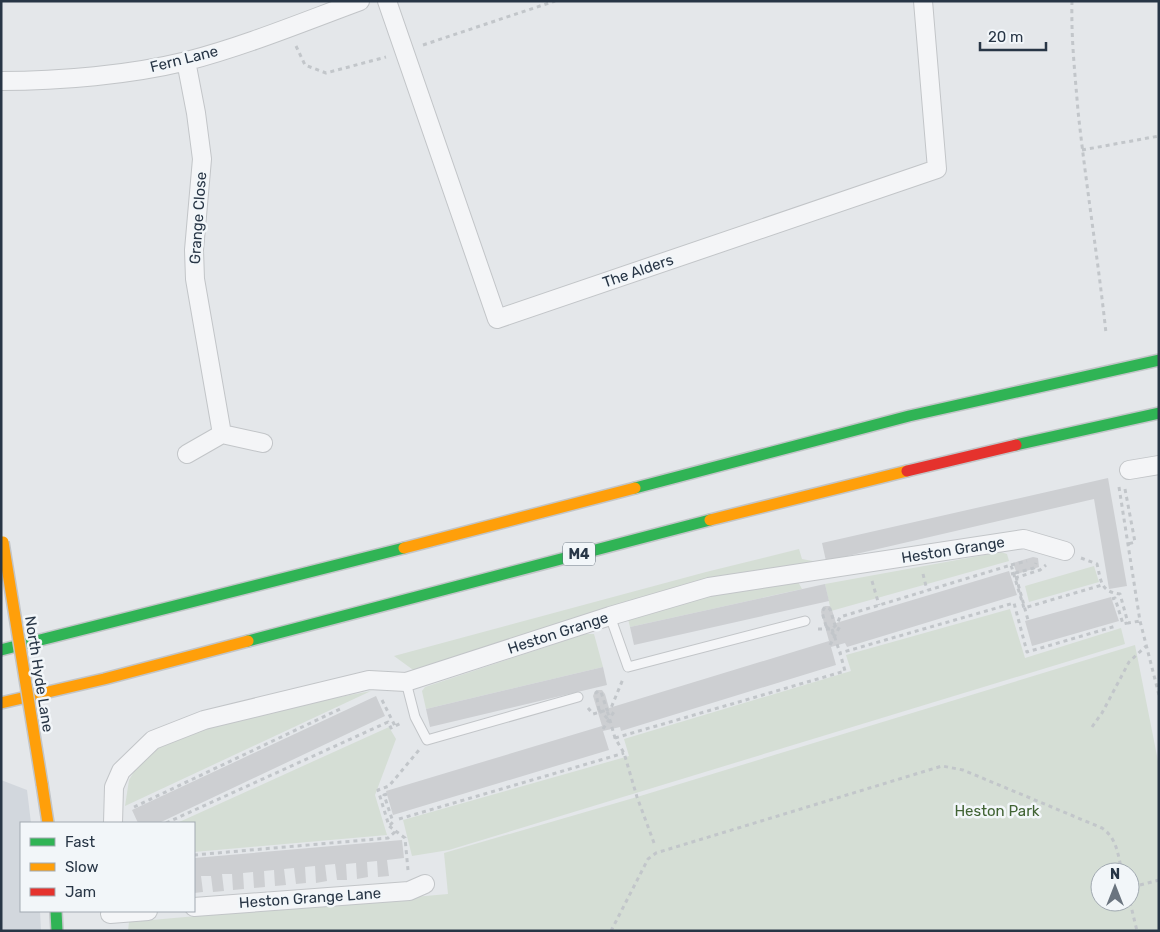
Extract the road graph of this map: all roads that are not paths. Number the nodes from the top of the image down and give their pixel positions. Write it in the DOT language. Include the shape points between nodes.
graph roads {
  1 [pos="360,1"];
  2 [pos="387,1"];
  3 [pos="923,1"];
  4 [pos="186,61"];
  5 [pos="1,81"];
  6 [pos="1159,360"];
  7 [pos="1159,413"];
  8 [pos="222,434"];
  9 [pos="263,443"];
  10 [pos="187,454"];
  11 [pos="1159,465"];
  12 [pos="1124,476"];
  13 [pos="1,530"];
  14 [pos="1065,551"];
  15 [pos="610,616"];
  16 [pos="805,622"];
  17 [pos="1,650"];
  18 [pos="406,682"];
  19 [pos="578,697"];
  20 [pos="1,703"];
  21 [pos="113,820"];
  22 [pos="48,822"];
  23 [pos="417,888"];
  24 [pos="195,907"];
  25 [pos="56,912"];
  26 [pos="142,912"];
  27 [pos="109,918"];
  28 [pos="57,931"];
  1 -- 4 [label="street, Fern Lane"];
  2 -- 3 [label="street, The Alders" via="497,319 938,169"];
  4 -- 5 [label="street, Fern Lane" via="105,74"];
  4 -- 8 [label="street, Grange Close" via="202,159 194,250 195,280"];
  6 -- 17 [label="main road" via="900,418 284,580"];
  7 -- 20 [label="main road, M4" via="760,506 104,679"];
  8 -- 9 [label="street"];
  8 -- 10 [label="street"];
  11 -- 12 [label="street"];
  13 -- 22 [label="main road, North Hyde Lane, bridge"];
  14 -- 15 [label="street, Heston Grange" via="1024,540 709,587"];
  15 -- 16 [label="lane" via="628,667"];
  15 -- 18 [label="street, Heston Grange"];
  18 -- 19 [label="lane" via="415,717 427,740"];
  18 -- 21 [label="street, Heston Grange" via="370,680 204,720 153,740 121,771 114,787"];
  23 -- 24 [label="street, Heston Grange Lane"];
  25 -- 28 [label="main road"];
  26 -- 27 [label="street"];
}
